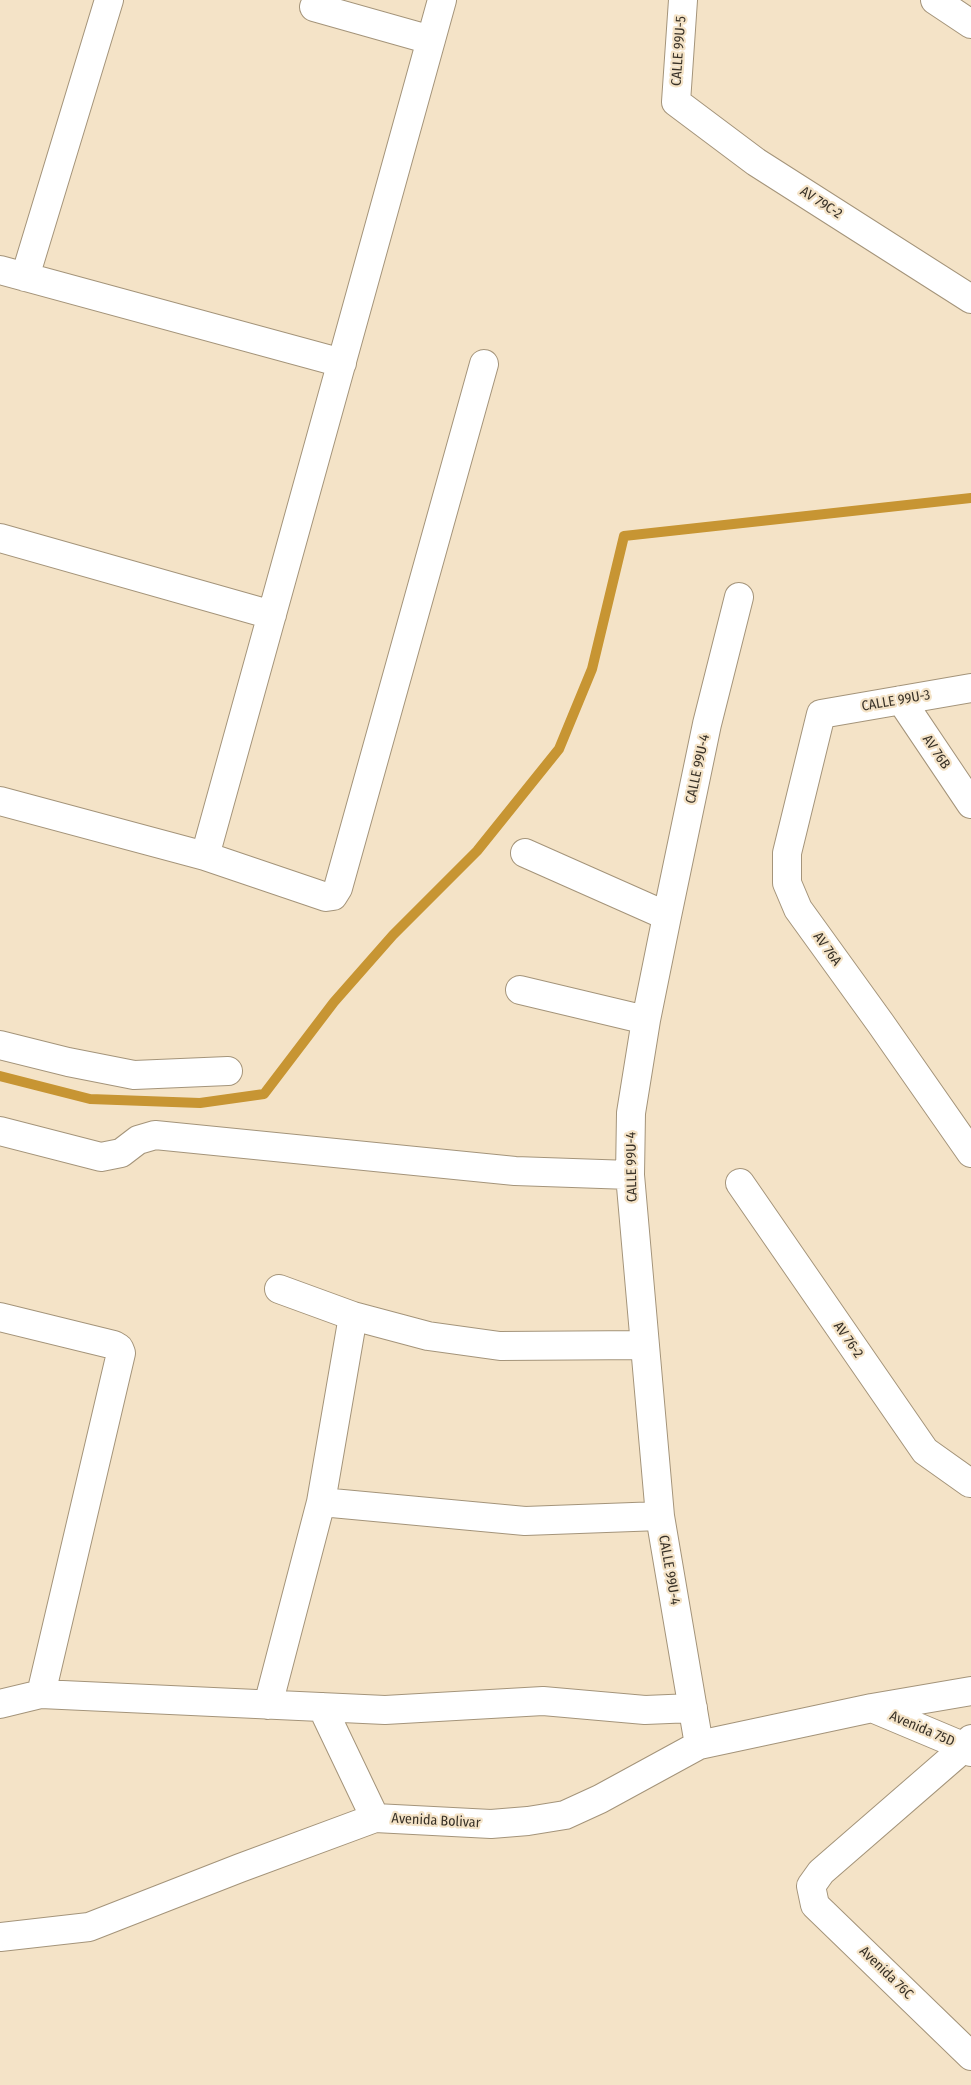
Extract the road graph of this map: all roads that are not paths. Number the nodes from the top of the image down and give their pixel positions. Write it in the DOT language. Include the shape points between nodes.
graph roads {
  1 [pos="109,0"];
  2 [pos="442,0"];
  3 [pos="683,0"];
  4 [pos="935,0"];
  5 [pos="314,7"];
  6 [pos="971,24"];
  7 [pos="431,40"];
  8 [pos="676,102"];
  9 [pos="12,274"];
  10 [pos="971,299"];
  11 [pos="342,363"];
  12 [pos="484,364"];
  13 [pos="0,538"];
  14 [pos="739,597"];
  15 [pos="272,615"];
  16 [pos="971,688"];
  17 [pos="901,700"];
  18 [pos="821,714"];
  19 [pos="0,801"];
  20 [pos="971,804"];
  21 [pos="525,853"];
  22 [pos="205,856"];
  23 [pos="667,916"];
  24 [pos="520,990"];
  25 [pos="646,1020"];
  26 [pos="0,1045"];
  27 [pos="228,1071"];
  28 [pos="0,1131"];
  29 [pos="971,1153"];
  30 [pos="630,1175"];
  31 [pos="740,1183"];
  32 [pos="279,1289"];
  33 [pos="353,1316"];
  34 [pos="0,1317"];
  35 [pos="645,1345"];
  36 [pos="970,1483"];
  37 [pos="321,1502"];
  38 [pos="660,1516"];
  39 [pos="971,1692"];
  40 [pos="41,1694"];
  41 [pos="0,1704"];
  42 [pos="268,1705"];
  43 [pos="322,1707"];
  44 [pos="693,1708"];
  45 [pos="872,1708"];
  46 [pos="699,1745"];
  47 [pos="969,1746"];
  48 [pos="375,1818"];
  49 [pos="0,1937"];
  50 [pos="971,2056"];
  1 -- 9 [label="street"];
  2 -- 7 [label="street"];
  3 -- 8 [label="street, CALLE 99U-5"];
  4 -- 6 [label="street"];
  5 -- 7 [label="street"];
  7 -- 11 [label="street"];
  8 -- 10 [label="street, AV 79C-2" via="756,162"];
  9 -- 11 [label="street"];
  11 -- 15 [label="street"];
  12 -- 22 [label="street" via="338,888 333,896 326,898"];
  13 -- 15 [label="street"];
  14 -- 23 [label="street, CALLE 99U-4"];
  15 -- 22 [label="street"];
  16 -- 17 [label="street, CALLE 99U-3"];
  17 -- 18 [label="street, CALLE 99U-3"];
  17 -- 20 [label="street, AV 76B"];
  18 -- 29 [label="street, AV 76A" via="787,853 787,882 798,909"];
  19 -- 22 [label="street"];
  21 -- 23 [label="street"];
  23 -- 25 [label="street, CALLE 99U-4"];
  24 -- 25 [label="street"];
  25 -- 30 [label="street, CALLE 99U-4" via="631,1113"];
  26 -- 27 [label="street" via="134,1075"];
  28 -- 30 [label="street" via="100,1157 121,1153 138,1140 155,1135 515,1171"];
  30 -- 35 [label="street, CALLE 99U-4"];
  31 -- 36 [label="street, AV 76-2" via="925,1451"];
  32 -- 33 [label="street"];
  33 -- 35 [label="street" via="428,1336 500,1346"];
  33 -- 37 [label="street"];
  34 -- 40 [label="street" via="114,1345 121,1353"];
  35 -- 38 [label="street, CALLE 99U-4"];
  37 -- 38 [label="street" via="525,1522"];
  37 -- 42 [label="street"];
  38 -- 44 [label="street, CALLE 99U-4"];
  39 -- 45 [label="street, Avenida Bolivar"];
  40 -- 41 [label="street"];
  40 -- 42 [label="street"];
  42 -- 43 [label="street"];
  43 -- 44 [label="street" via="385,1710 543,1701 644,1710"];
  43 -- 48 [label="street"];
  44 -- 46 [label="street, CALLE 99U-4"];
  45 -- 46 [label="street, Avenida Bolivar"];
  45 -- 47 [label="street, Avenida 75D"];
  46 -- 48 [label="street, Avenida Bolivar" via="565,1815 491,1824"];
  47 -- 50 [label="street, Avenida 76C" via="821,1872 811,1886 814,1905"];
  48 -- 49 [label="street, Avenida Bolivar" via="88,1927"];
}
